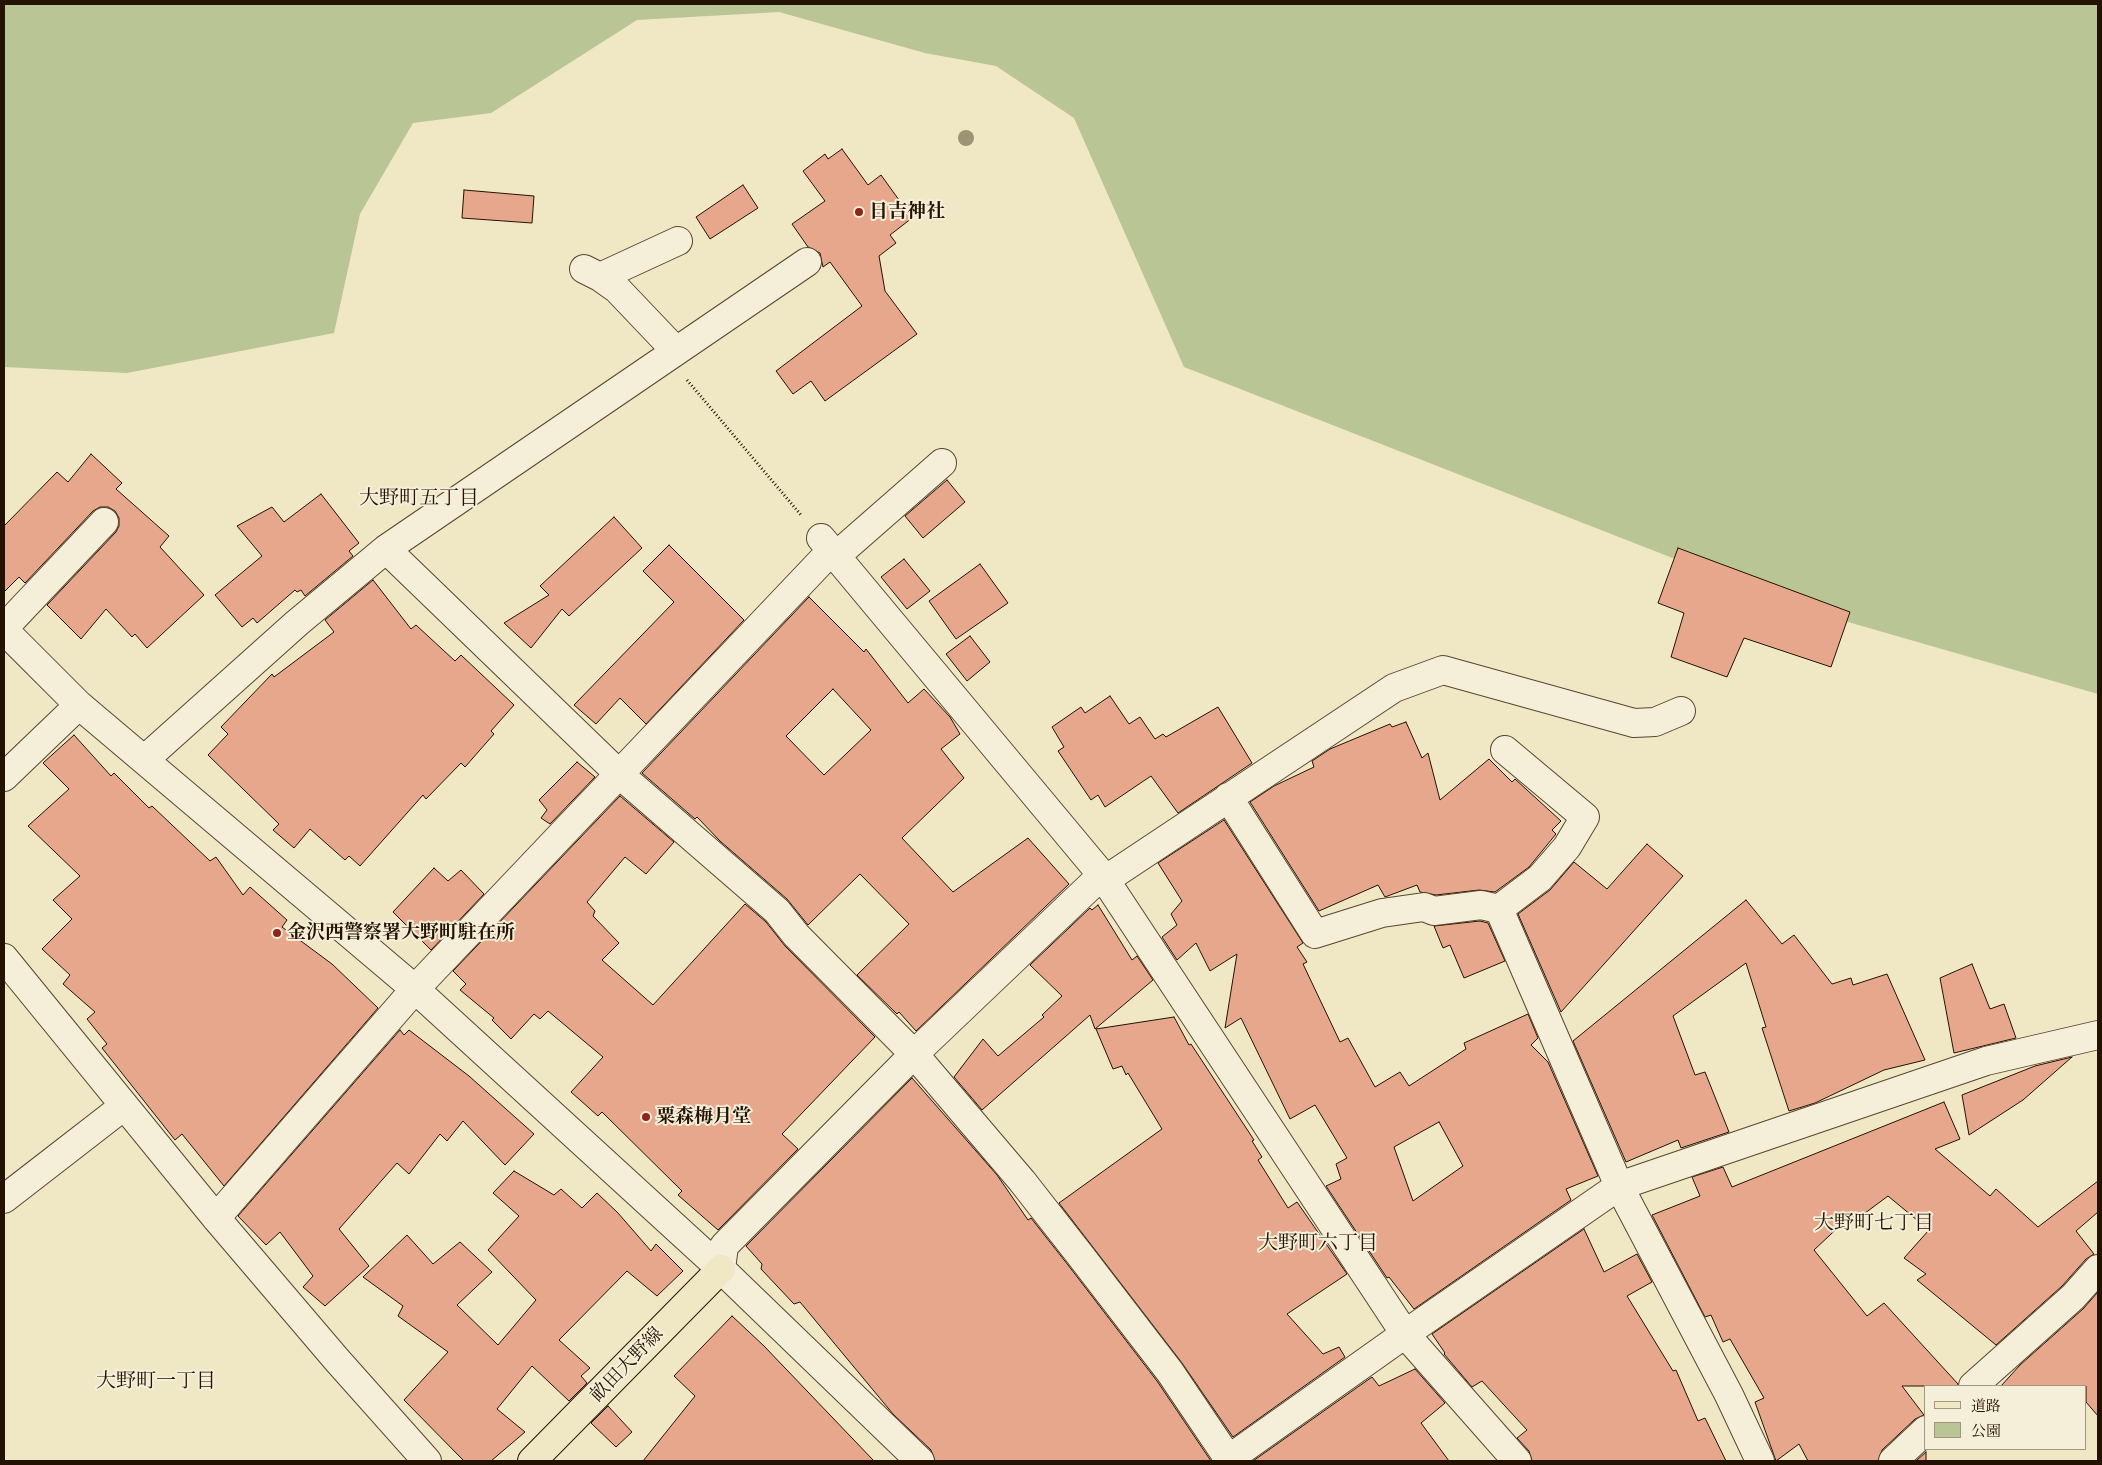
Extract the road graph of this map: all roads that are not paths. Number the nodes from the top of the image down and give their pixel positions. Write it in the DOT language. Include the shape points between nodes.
graph roads {
  1 [pos="678,241"];
  2 [pos="807,262"];
  3 [pos="674,359"];
  4 [pos="942,463"];
  5 [pos="104,522"];
  6 [pos="386,548"];
  7 [pos="830,548"];
  8 [pos="4,629"];
  9 [pos="79,705"];
  10 [pos="1681,711"];
  11 [pos="1505,750"];
  12 [pos="144,760"];
  13 [pos="619,774"];
  14 [pos="4,777"];
  15 [pos="1228,797"];
  16 [pos="1104,877"];
  17 [pos="1498,909"];
  18 [pos="4,936"];
  19 [pos="4,948"];
  20 [pos="4,958"];
  21 [pos="415,989"];
  22 [pos="2098,1035"];
  23 [pos="914,1054"];
  24 [pos="124,1106"];
  25 [pos="1619,1186"];
  26 [pos="4,1200"];
  27 [pos="216,1218"];
  28 [pos="721,1269"];
  29 [pos="2098,1269"];
  30 [pos="1404,1334"];
  31 [pos="1974,1385"];
  32 [pos="1924,1432"];
  33 [pos="427,1461"];
  34 [pos="532,1461"];
  35 [pos="920,1461"];
  36 [pos="1228,1461"];
  37 [pos="1518,1461"];
  38 [pos="1760,1461"];
  39 [pos="1893,1461"];
  1 -- 3 [label="street" via="592,273 617,289"];
  2 -- 3 [label="street"];
  3 -- 6 [label="street"];
  4 -- 7 [label="street"];
  5 -- 8 [label="street"];
  6 -- 12 [label="street"];
  6 -- 13 [label="street"];
  7 -- 13 [label="street"];
  7 -- 16 [label="street"];
  8 -- 9 [label="street"];
  9 -- 12 [label="street"];
  9 -- 14 [label="street"];
  10 -- 15 [label="street" via="1655,722 1634,723 1444,670 1394,688"];
  11 -- 17 [label="street" via="1585,817 1567,847 1540,878"];
  12 -- 21 [label="street"];
  13 -- 21 [label="street"];
  13 -- 23 [label="street" via="777,911 796,935"];
  15 -- 16 [label="street"];
  15 -- 17 [label="street" via="1315,934 1382,913 1424,907 1434,911 1481,905"];
  16 -- 23 [label="street"];
  16 -- 30 [label="street"];
  17 -- 25 [label="street"];
  18 -- 19 [label="street" via="9,943"];
  20 -- 24 [label="street"];
  21 -- 27 [label="street"];
  21 -- 28 [label="street"];
  22 -- 25 [label="street" via="1986,1060"];
  23 -- 28 [label="street" via="724,1246"];
  23 -- 36 [label="street" via="1022,1180 1080,1255 1170,1372"];
  24 -- 26 [label="street"];
  24 -- 27 [label="street"];
  25 -- 30 [label="street"];
  25 -- 38 [label="street" via="1729,1395"];
  27 -- 33 [label="street"];
  28 -- 34 [label="main road, 畝田大野線"];
  28 -- 35 [label="street"];
  29 -- 31 [label="street" via="2073,1297"];
  30 -- 36 [label="street"];
  30 -- 37 [label="street"];
  32 -- 39 [label="street"];
}
